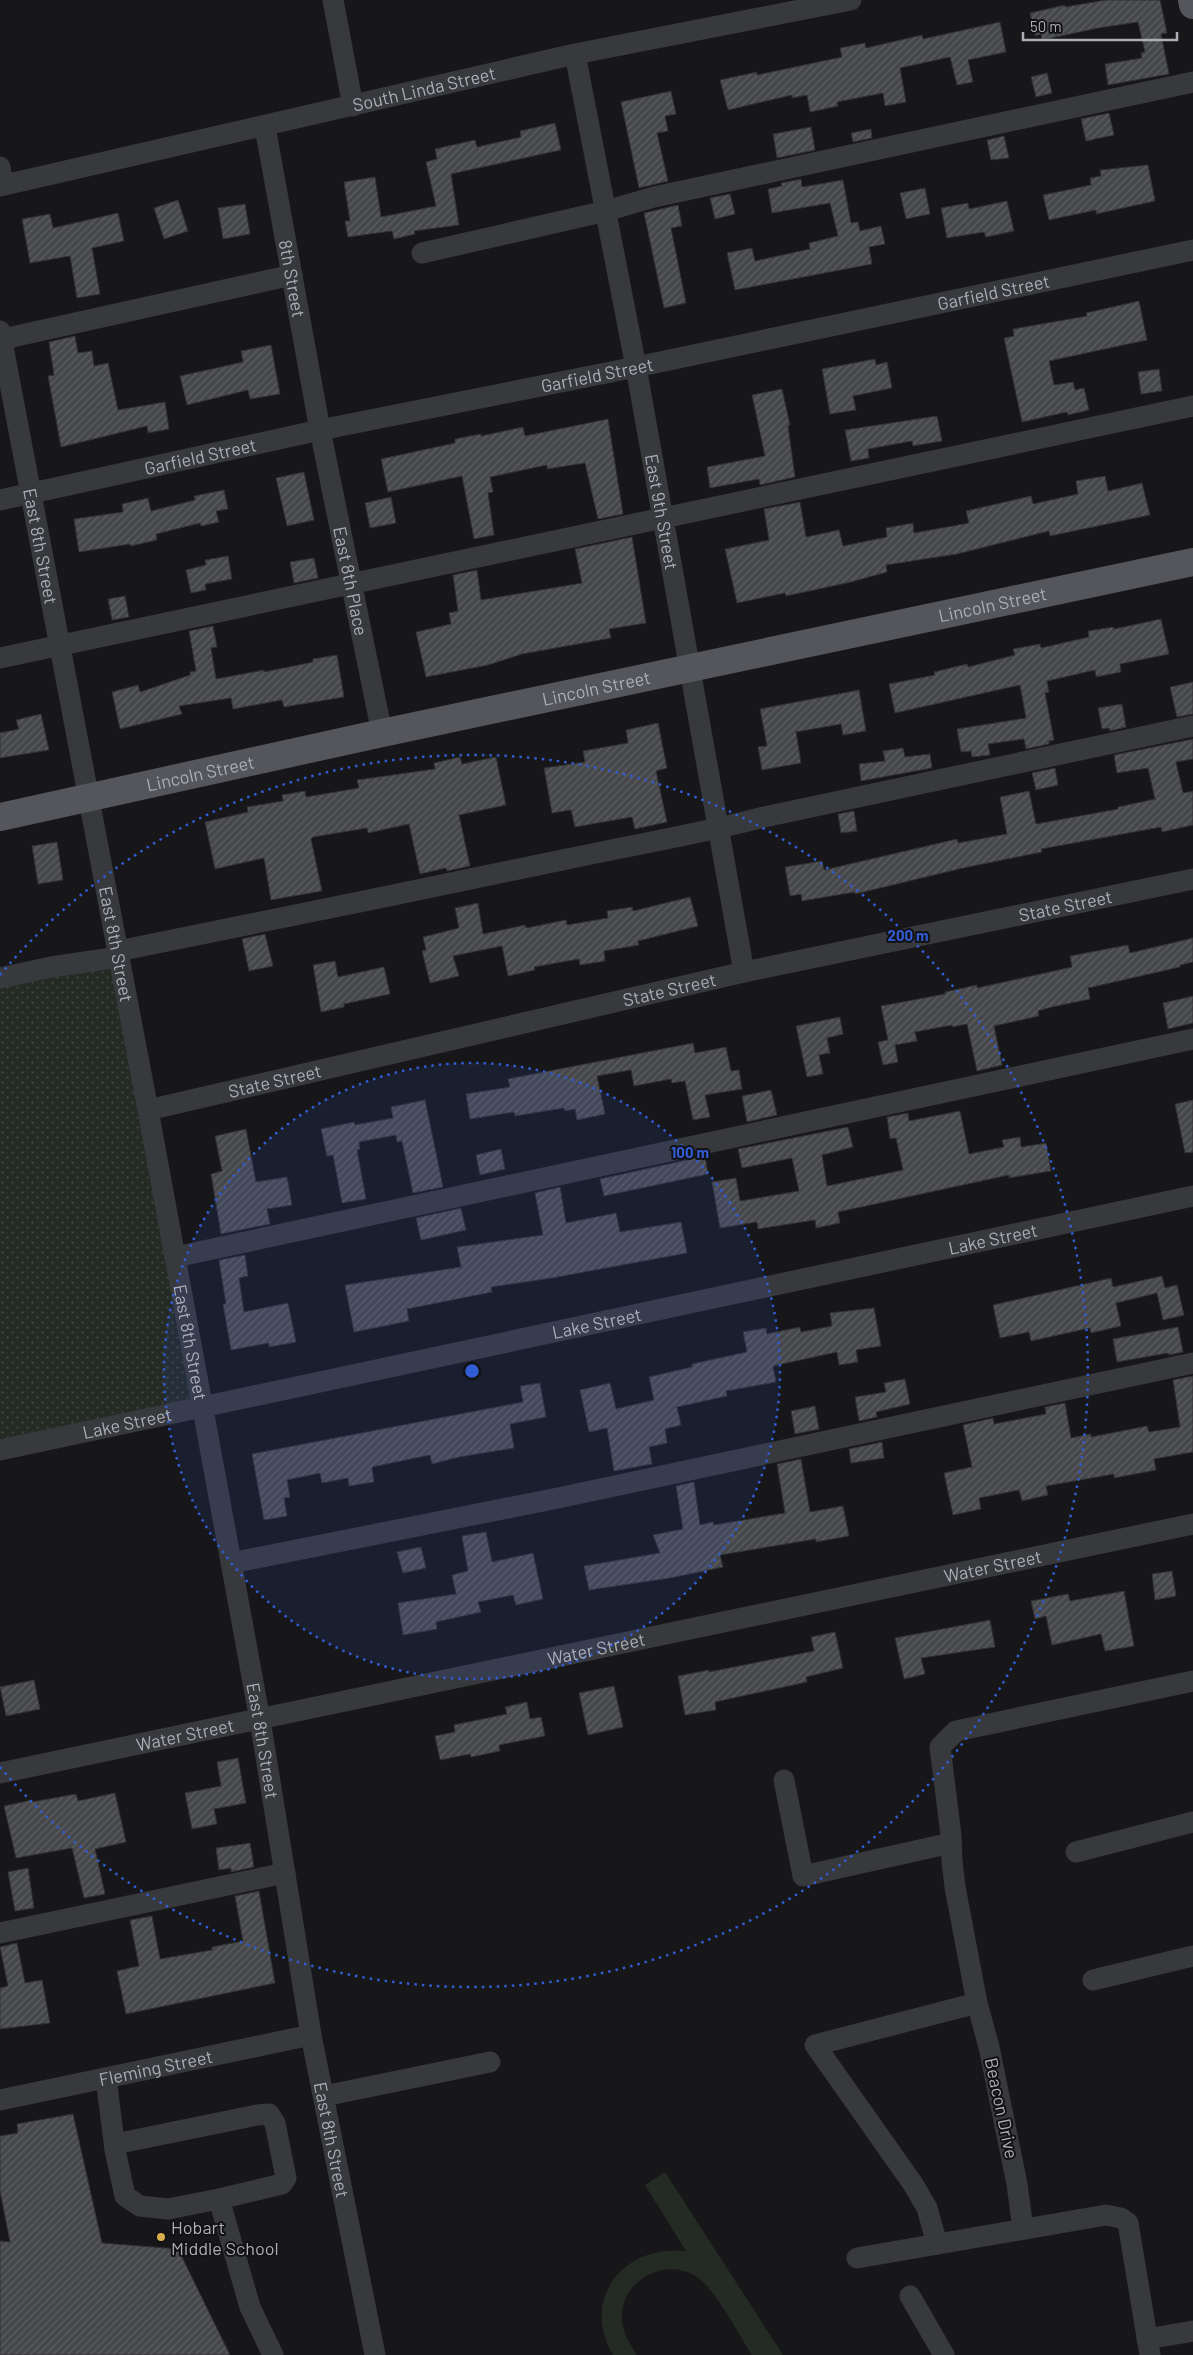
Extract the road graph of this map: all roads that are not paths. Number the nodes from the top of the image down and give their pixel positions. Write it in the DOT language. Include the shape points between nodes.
graph roads {
  1 [pos="333,0"];
  2 [pos="851,0"];
  3 [pos="1192,0"];
  4 [pos="1193,6"];
  5 [pos="575,54"];
  6 [pos="1193,82"];
  7 [pos="353,106"];
  8 [pos="265,127"];
  9 [pos="1,179"];
  10 [pos="606,211"];
  11 [pos="1193,250"];
  12 [pos="422,253"];
  13 [pos="292,275"];
  14 [pos="1,339"];
  15 [pos="636,367"];
  16 [pos="1193,406"];
  17 [pos="320,430"];
  18 [pos="32,494"];
  19 [pos="0,500"];
  20 [pos="663,519"];
  21 [pos="1193,562"];
  22 [pos="351,584"];
  23 [pos="60,644"];
  24 [pos="0,658"];
  25 [pos="689,670"];
  26 [pos="1193,726"];
  27 [pos="382,733"];
  28 [pos="89,798"];
  29 [pos="0,817"];
  30 [pos="718,830"];
  31 [pos="1193,879"];
  32 [pos="119,954"];
  33 [pos="744,972"];
  34 [pos="0,978"];
  35 [pos="1193,1039"];
  36 [pos="148,1110"];
  37 [pos="1193,1196"];
  38 [pos="175,1257"];
  39 [pos="1193,1363"];
  40 [pos="201,1407"];
  41 [pos="0,1450"];
  42 [pos="1193,1524"];
  43 [pos="231,1563"];
  44 [pos="1193,1681"];
  45 [pos="260,1720"];
  46 [pos="0,1772"];
  47 [pos="784,1780"];
  48 [pos="1193,1822"];
  49 [pos="951,1843"];
  50 [pos="1076,1852"];
  51 [pos="285,1873"];
  52 [pos="0,1933"];
  53 [pos="1193,1956"];
  54 [pos="1093,1980"];
  55 [pos="977,2003"];
  56 [pos="311,2035"];
  57 [pos="490,2062"];
  58 [pos="106,2078"];
  59 [pos="324,2096"];
  60 [pos="0,2100"];
  61 [pos="115,2144"];
  62 [pos="219,2199"];
  63 [pos="1022,2229"];
  64 [pos="937,2244"];
  65 [pos="857,2258"];
  66 [pos="910,2296"];
  67 [pos="1193,2331"];
  68 [pos="1149,2347"];
  69 [pos="273,2355"];
  70 [pos="375,2355"];
  71 [pos="944,2355"];
  1 -- 7 [label="street"];
  2 -- 5 [label="street, South Linda Street"];
  3 -- 4 [label="main road"];
  5 -- 7 [label="street, South Linda Street"];
  5 -- 10 [label="street, East 9th Street"];
  6 -- 10 [label="street" via="654,197"];
  7 -- 8 [label="street, South Linda Street"];
  8 -- 9 [label="street, South Linda Street"];
  8 -- 13 [label="street, 8th Street"];
  10 -- 12 [label="street"];
  10 -- 15 [label="street, East 9th Street"];
  11 -- 15 [label="street, Garfield Street"];
  13 -- 14 [label="street"];
  13 -- 17 [label="street, 8th Street"];
  14 -- 18 [label="street, East 8th Street"];
  15 -- 17 [label="street, Garfield Street"];
  15 -- 20 [label="street, East 9th Street"];
  16 -- 20 [label="street"];
  17 -- 18 [label="street, Garfield Street"];
  17 -- 22 [label="street, East 8th Place"];
  18 -- 19 [label="street, Garfield Street"];
  18 -- 23 [label="street, East 8th Street"];
  20 -- 22 [label="street"];
  20 -- 25 [label="street, East 9th Street"];
  21 -- 25 [label="main road, Lincoln Street"];
  22 -- 23 [label="street"];
  22 -- 27 [label="street, East 8th Place"];
  23 -- 24 [label="street"];
  23 -- 28 [label="street, East 8th Street"];
  25 -- 27 [label="main road, Lincoln Street"];
  25 -- 30 [label="street, East 9th Street"];
  26 -- 30 [label="street"];
  27 -- 28 [label="main road, Lincoln Street"];
  28 -- 29 [label="main road, Lincoln Street"];
  28 -- 32 [label="street, East 8th Street"];
  30 -- 32 [label="street" via="604,851"];
  30 -- 33 [label="street, East 9th Street"];
  31 -- 33 [label="street, State Street"];
  32 -- 34 [label="street"];
  32 -- 36 [label="street, East 8th Street"];
  33 -- 36 [label="street, State Street"];
  35 -- 38 [label="street"];
  36 -- 38 [label="street, East 8th Street"];
  37 -- 40 [label="street, Lake Street"];
  38 -- 40 [label="street, East 8th Street"];
  39 -- 43 [label="street" via="558,1498"];
  40 -- 41 [label="street, Lake Street"];
  40 -- 43 [label="street, East 8th Street"];
  42 -- 45 [label="street, Water Street"];
  43 -- 45 [label="street, East 8th Street"];
  44 -- 49 [label="street, Beacon Drive" via="956,1731 940,1747"];
  45 -- 46 [label="street, Water Street"];
  45 -- 51 [label="street, East 8th Street"];
  47 -- 49 [label="street" via="803,1876"];
  48 -- 50 [label="street"];
  49 -- 55 [label="street, Beacon Drive" via="955,1887"];
  51 -- 52 [label="street"];
  51 -- 56 [label="street, East 8th Street"];
  53 -- 54 [label="street"];
  55 -- 63 [label="street, Beacon Drive" via="1017,2184"];
  55 -- 64 [label="street" via="815,2045 913,2184 927,2208"];
  56 -- 58 [label="street, Fleming Street"];
  56 -- 59 [label="street, East 8th Street"];
  57 -- 59 [label="street"];
  58 -- 60 [label="street, Fleming Street"];
  58 -- 61 [label="street"];
  59 -- 70 [label="street, East 8th Street"];
  61 -- 62 [label="street" via="126,2196 140,2206 168,2209"];
  61 -- 62 [label="street" via="269,2114 275,2124 286,2178 282,2184"];
  62 -- 69 [label="street" via="250,2307"];
  63 -- 64 [label="street"];
  63 -- 68 [label="street" via="1106,2215 1128,2223"];
  64 -- 65 [label="street"];
  66 -- 71 [label="street"];
  67 -- 68 [label="street"];
}
